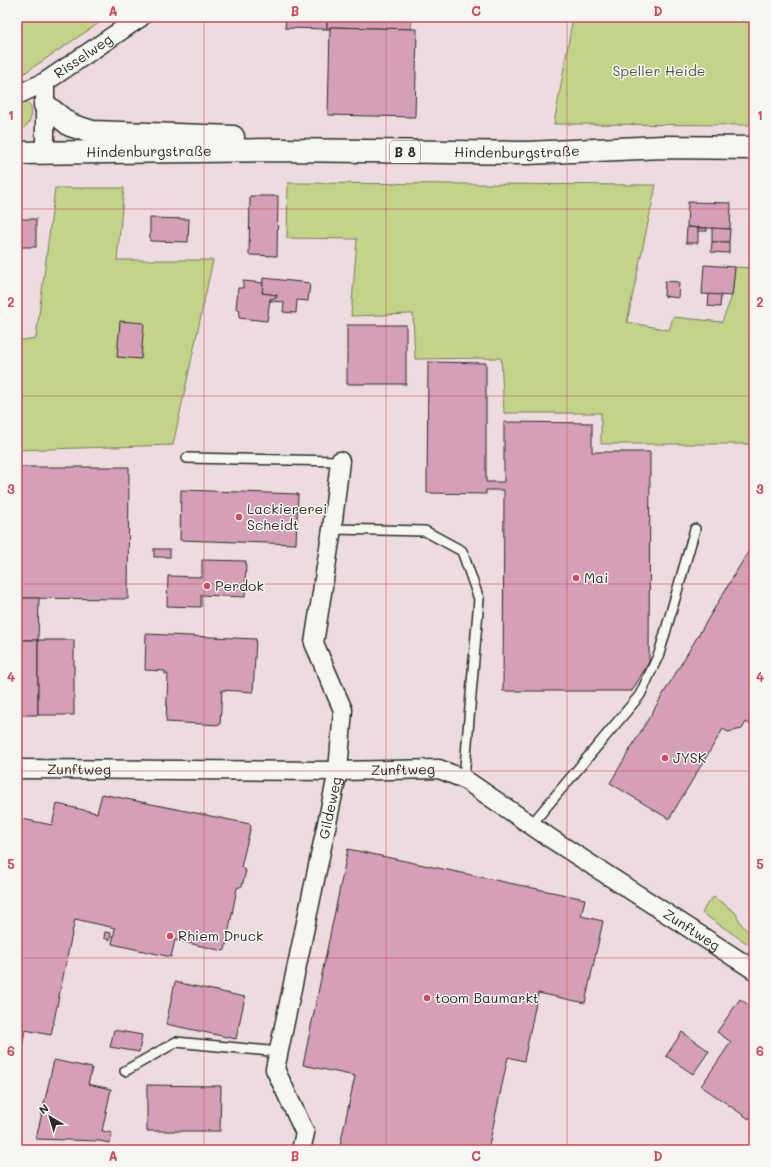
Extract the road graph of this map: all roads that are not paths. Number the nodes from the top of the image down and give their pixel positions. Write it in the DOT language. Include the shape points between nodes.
graph roads {
  1 [pos="142,17"];
  2 [pos="45,82"];
  3 [pos="17,95"];
  4 [pos="45,105"];
  5 [pos="754,148"];
  6 [pos="280,150"];
  7 [pos="17,153"];
  8 [pos="45,153"];
  9 [pos="187,458"];
  10 [pos="340,461"];
  11 [pos="332,529"];
  12 [pos="695,529"];
  13 [pos="17,769"];
  14 [pos="338,771"];
  15 [pos="464,779"];
  16 [pos="531,825"];
  17 [pos="754,970"];
  18 [pos="279,1052"];
  19 [pos="125,1071"];
  20 [pos="301,1150"];
  1 -- 2 [label="street, Risselweg"];
  2 -- 3 [label="street, Risselweg"];
  2 -- 4 [label="street, Risselweg"];
  4 -- 6 [label="main road, Hindenburgstraße / B 8" via="70,125 92,132 230,136"];
  4 -- 8 [label="street, Risselweg"];
  5 -- 6 [label="main road, Hindenburgstraße / B 8" via="663,147 527,153"];
  6 -- 8 [label="main road, Hindenburgstraße / B 8"];
  7 -- 8 [label="main road, Hindenburgstraße / B 8"];
  9 -- 10 [label="lane"];
  10 -- 11 [label="street, Gildeweg"];
  11 -- 14 [label="street, Gildeweg" via="314,643 343,710"];
  11 -- 15 [label="lane" via="425,531 462,551 479,599"];
  12 -- 16 [label="lane" via="659,654 640,695"];
  13 -- 14 [label="street, Zunftweg"];
  14 -- 15 [label="street, Zunftweg" via="439,769"];
  14 -- 18 [label="street, Gildeweg"];
  15 -- 16 [label="street, Zunftweg"];
  16 -- 17 [label="street, Zunftweg"];
  18 -- 19 [label="lane" via="176,1042"];
  18 -- 20 [label="street, Gildeweg" via="275,1069 305,1133"];
}
